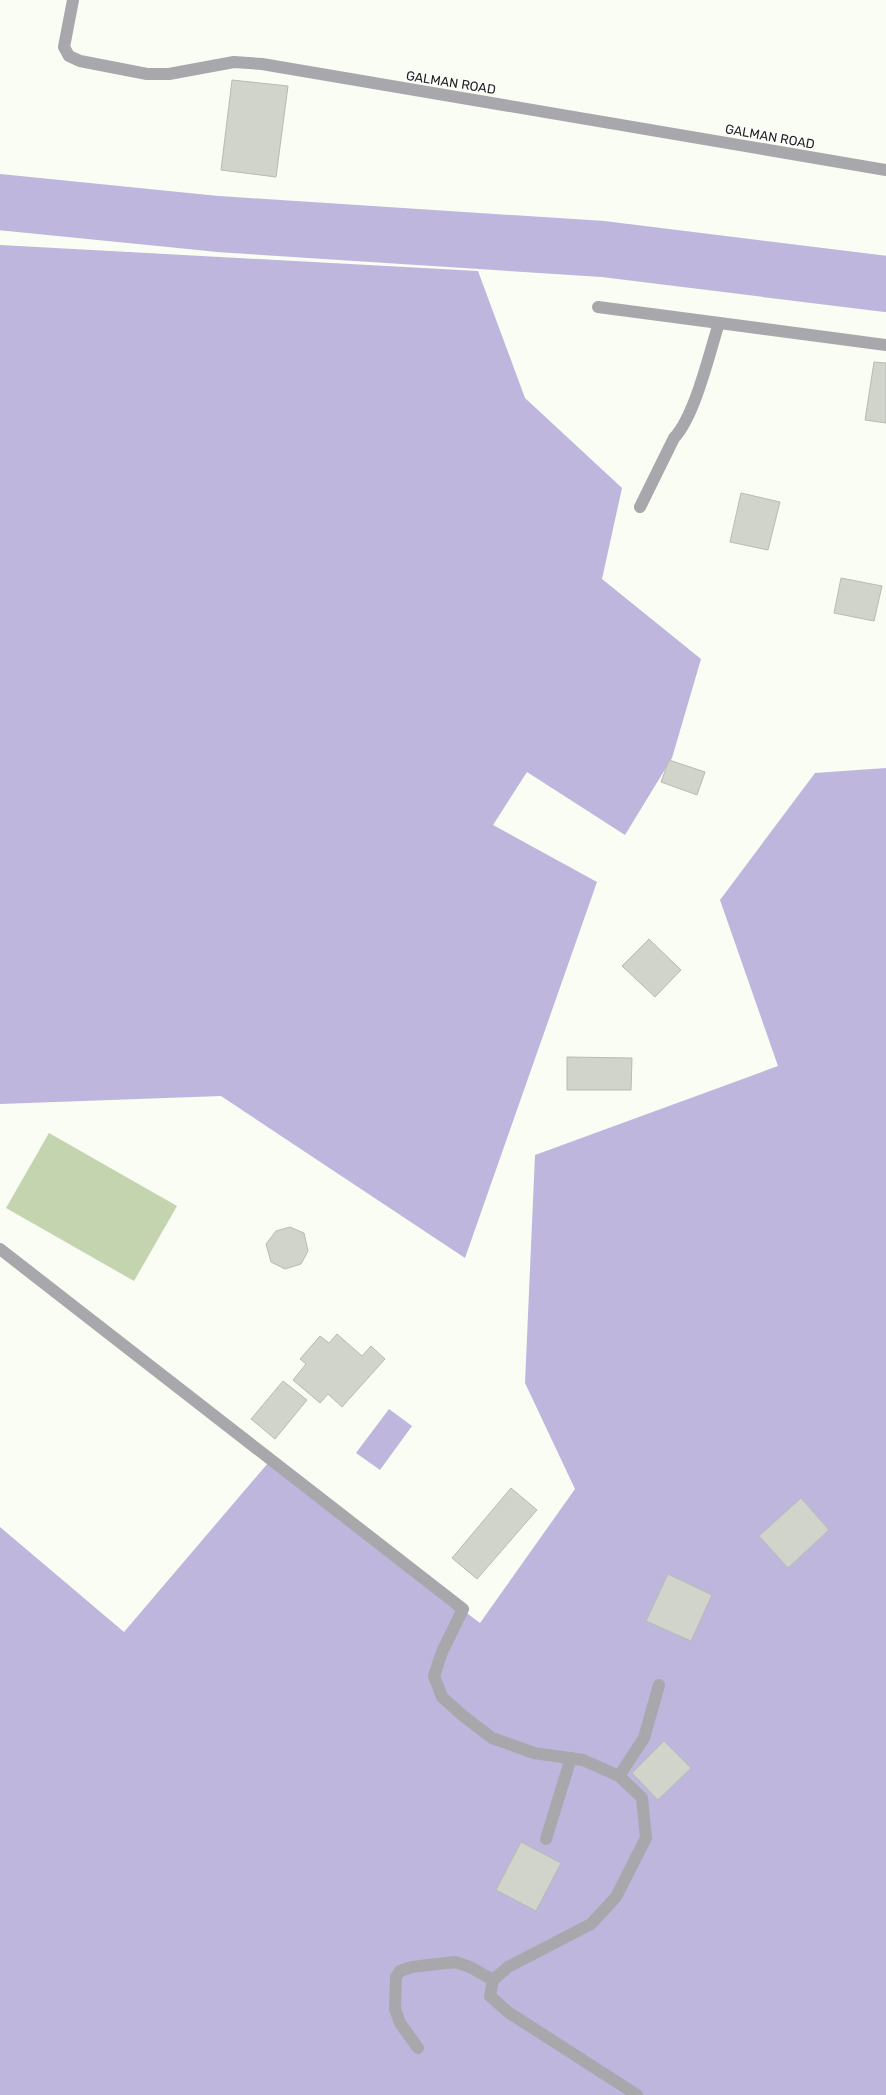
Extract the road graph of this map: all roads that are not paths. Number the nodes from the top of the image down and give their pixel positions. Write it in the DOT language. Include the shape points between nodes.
graph roads {
  1 [pos="73,0"];
  2 [pos="886,170"];
  3 [pos="598,307"];
  4 [pos="719,323"];
  5 [pos="886,345"];
  6 [pos="640,507"];
  7 [pos="0,1249"];
  8 [pos="659,1685"];
  9 [pos="571,1758"];
  10 [pos="619,1776"];
  11 [pos="546,1839"];
  12 [pos="493,1980"];
  13 [pos="418,2048"];
  14 [pos="637,2095"];
  1 -- 2 [label="street, GALMAN ROAD" via="64,47 69,56 80,61 147,74 169,74 234,62 262,64"];
  3 -- 4 [label="street"];
  4 -- 5 [label="street"];
  4 -- 6 [label="street" via="690,412 682,429 674,438"];
  7 -- 9 [label="street" via="463,1608 442,1652 434,1676 442,1697 462,1715 492,1738 534,1752"];
  8 -- 10 [label="street" via="644,1738"];
  9 -- 10 [label="street" via="583,1760"];
  9 -- 11 [label="street"];
  10 -- 12 [label="street" via="642,1798 646,1838 616,1896 591,1924 508,1967"];
  12 -- 13 [label="street" via="456,1962 412,1967 400,1971 396,1977 394,2008 400,2023"];
  12 -- 14 [label="street" via="490,1996 508,2012"];
}
